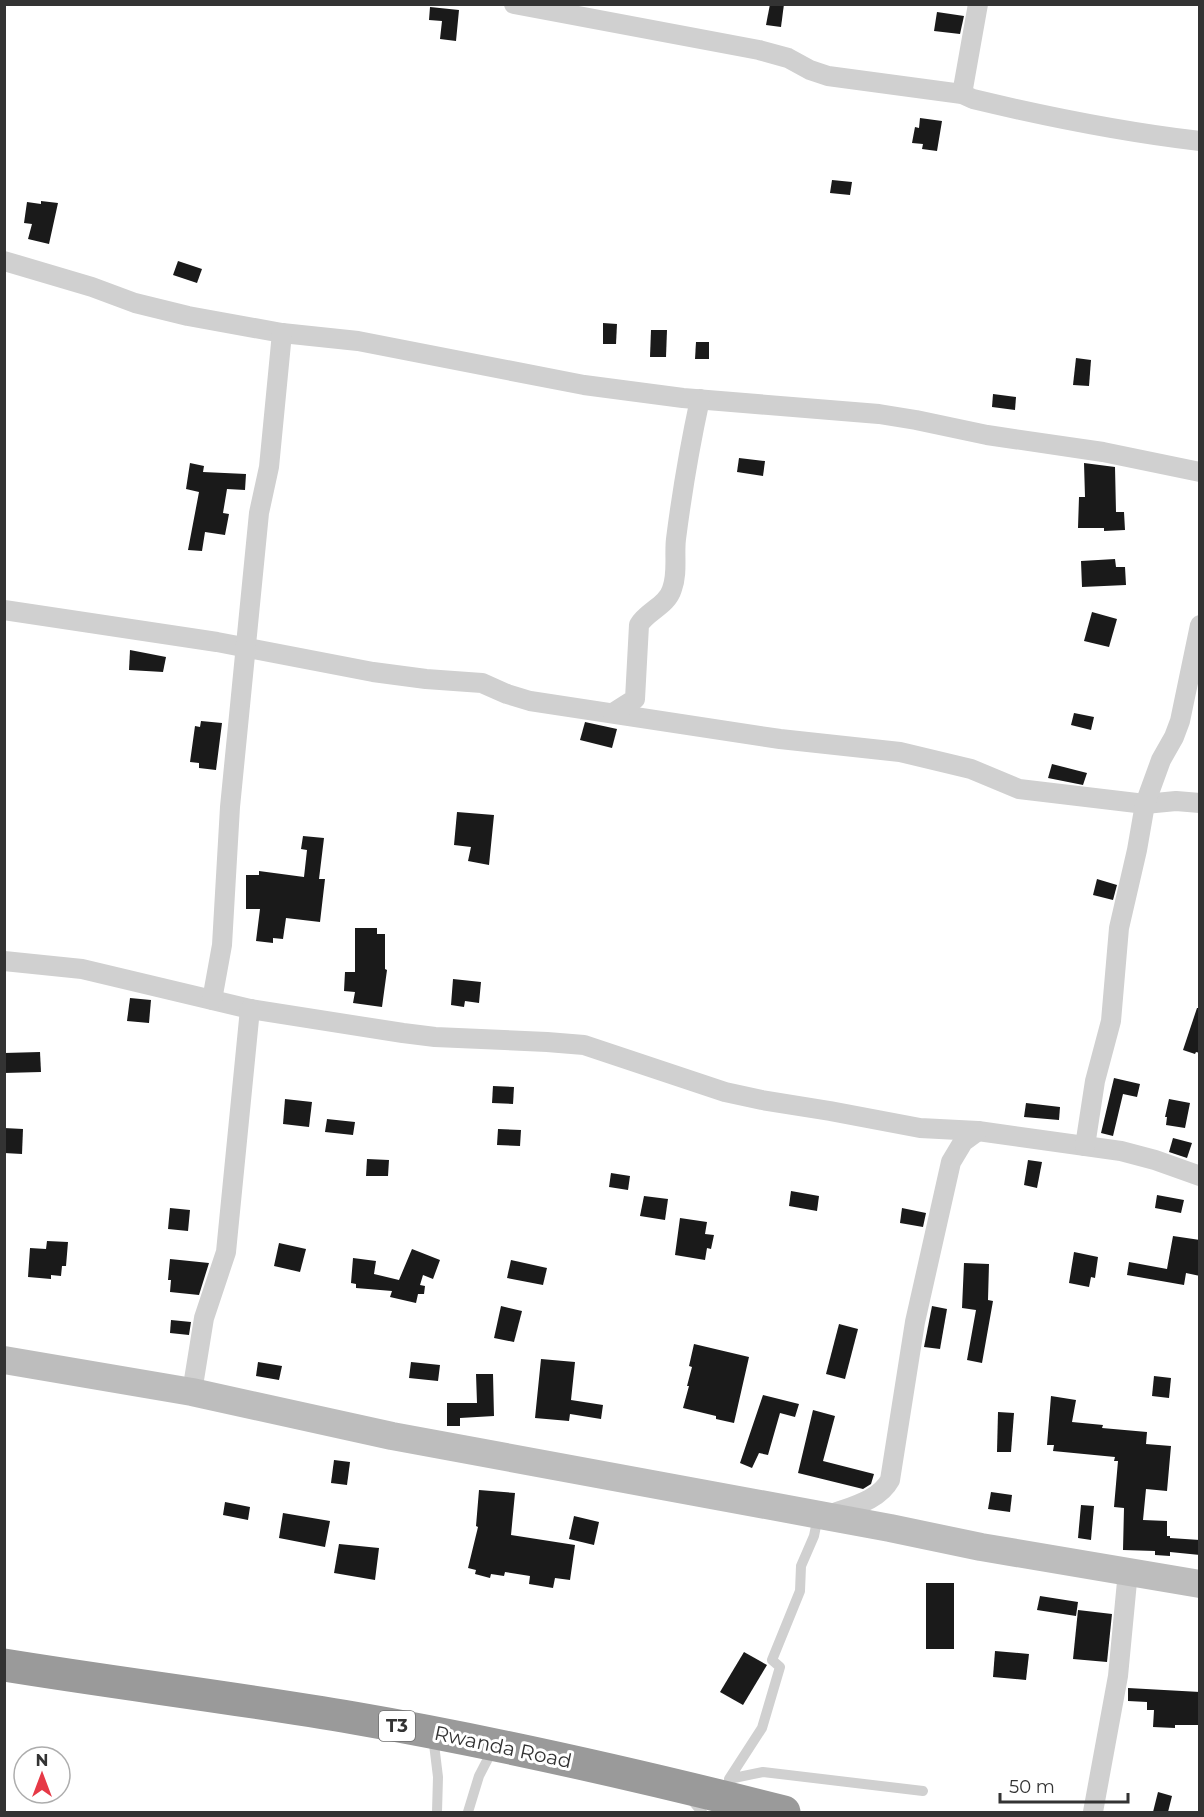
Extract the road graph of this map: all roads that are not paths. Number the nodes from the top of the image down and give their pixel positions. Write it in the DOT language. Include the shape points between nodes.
graph roads {
  1 [pos="514,4"];
  2 [pos="978,4"];
  3 [pos="962,94"];
  4 [pos="1200,141"];
  5 [pos="4,261"];
  6 [pos="282,333"];
  7 [pos="700,399"];
  8 [pos="1200,472"];
  9 [pos="4,610"];
  10 [pos="1200,625"];
  11 [pos="247,648"];
  12 [pos="613,713"];
  13 [pos="1200,803"];
  14 [pos="1145,804"];
  15 [pos="4,961"];
  16 [pos="212,1000"];
  17 [pos="250,1009"];
  18 [pos="978,1131"];
  19 [pos="1085,1146"];
  20 [pos="1200,1176"];
  21 [pos="4,1360"];
  22 [pos="192,1392"];
  23 [pos="821,1516"];
  24 [pos="1128,1571"];
  25 [pos="1200,1584"];
  26 [pos="4,1665"];
  27 [pos="433,1732"];
  28 [pos="495,1745"];
  29 [pos="680,1786"];
  30 [pos="923,1791"];
  31 [pos="436,1812"];
  32 [pos="468,1812"];
  33 [pos="702,1812"];
  34 [pos="784,1812"];
  35 [pos="1093,1812"];
  1 -- 3 [label="street" via="759,50 828,76"];
  2 -- 3 [label="street"];
  3 -- 4 [label="street" via="1135,134"];
  5 -- 6 [label="street" via="135,303"];
  6 -- 7 [label="street" via="358,341 584,385"];
  6 -- 11 [label="street"];
  7 -- 8 [label="street" via="879,414"];
  7 -- 12 [label="street" via="675,542 672,591 639,625 635,699"];
  9 -- 11 [label="street"];
  10 -- 14 [label="street" via="1180,721"];
  11 -- 12 [label="street" via="373,672 482,683 519,698"];
  11 -- 16 [label="street" via="230,807 222,945"];
  12 -- 14 [label="street" via="780,739 900,752 971,769 1019,789"];
  13 -- 14 [label="street"];
  14 -- 19 [label="street" via="1119,928 1111,1021 1095,1081"];
  15 -- 16 [label="street" via="82,969"];
  16 -- 17 [label="street"];
  17 -- 18 [label="street" via="435,1038 584,1045 762,1101 920,1128"];
  17 -- 22 [label="street" via="226,1252 204,1318"];
  18 -- 19 [label="street"];
  18 -- 23 [label="street" via="963,1142 951,1161 915,1322 890,1480 874,1497"];
  19 -- 20 [label="street" via="1155,1160"];
  21 -- 22 [label="street"];
  22 -- 23 [label="street" via="392,1436"];
  23 -- 24 [label="street"];
  23 -- 30 [label="lane" via="801,1566 800,1591 772,1660 780,1667 762,1728 729,1779 763,1772"];
  24 -- 25 [label="street"];
  24 -- 35 [label="street" via="1118,1676"];
  26 -- 27 [label="highway, Rwanda Road / T3"];
  27 -- 28 [label="highway, Rwanda Road / T3"];
  27 -- 31 [label="lane" via="438,1777"];
  28 -- 29 [label="highway, Rwanda Road / T3"];
  28 -- 32 [label="lane" via="479,1776"];
  29 -- 33 [label="lane"];
  29 -- 34 [label="highway, Rwanda Road / T3"];
}
